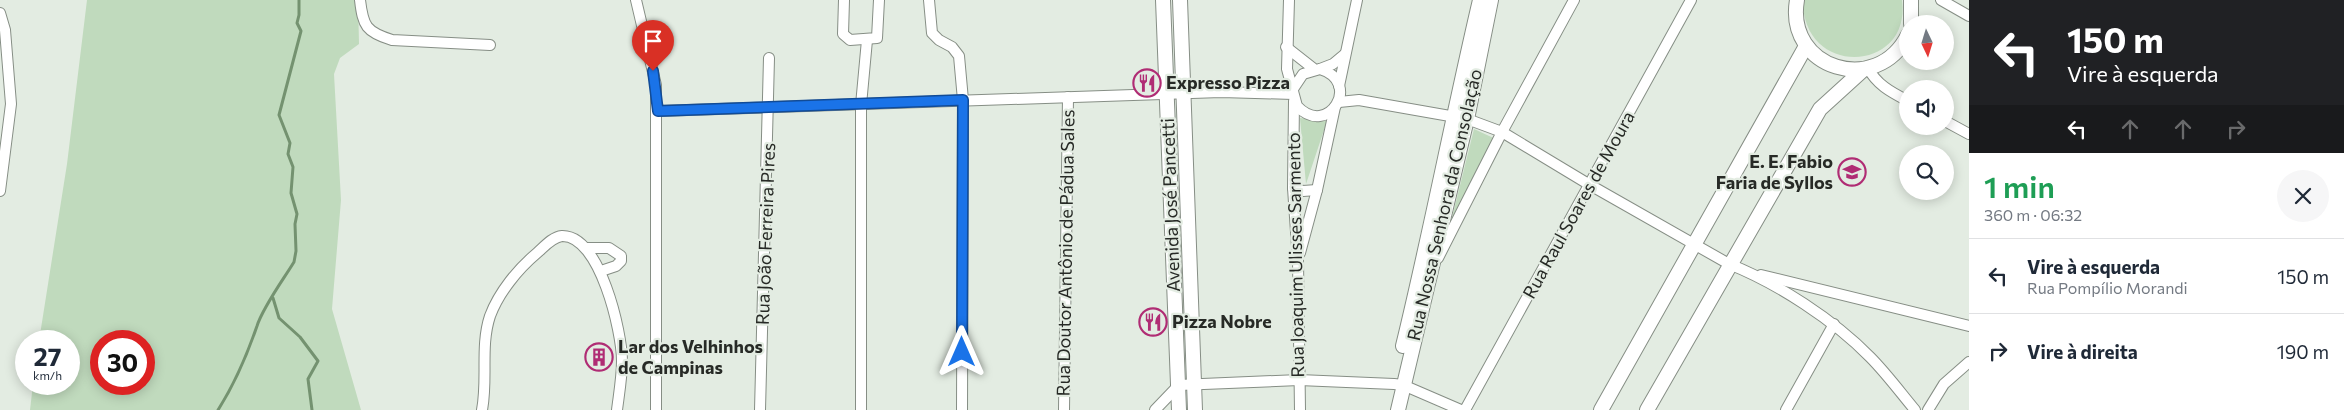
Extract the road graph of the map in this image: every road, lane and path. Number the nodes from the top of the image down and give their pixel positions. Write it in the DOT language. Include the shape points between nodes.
graph roads {
  1 [pos="360,0"];
  2 [pos="636,0"];
  3 [pos="844,0"];
  4 [pos="879,0"];
  5 [pos="929,0"];
  6 [pos="1163,0"];
  7 [pos="1180,0"];
  8 [pos="1289,0"];
  9 [pos="1357,0"];
  10 [pos="1480,0"];
  11 [pos="1491,0"];
  12 [pos="1574,0"];
  13 [pos="1692,0"];
  14 [pos="1912,0"];
  15 [pos="1941,0"];
  16 [pos="1793,3"];
  17 [pos="0,12"];
  18 [pos="1911,15"];
  19 [pos="1969,16"];
  20 [pos="2,31"];
  21 [pos="867,40"];
  22 [pos="490,44"];
  23 [pos="1806,46"];
  24 [pos="1286,47"];
  25 [pos="1899,48"];
  26 [pos="1345,54"];
  27 [pos="770,58"];
  28 [pos="1317,69"];
  29 [pos="1866,69"];
  30 [pos="1340,87"];
  31 [pos="1183,94"];
  32 [pos="1167,95"];
  33 [pos="1293,95"];
  34 [pos="1899,96"];
  35 [pos="1068,97"];
  36 [pos="963,100"];
  37 [pos="1359,100"];
  38 [pos="861,105"];
  39 [pos="1337,105"];
  40 [pos="770,107"];
  41 [pos="658,111"];
  42 [pos="1460,118"];
  43 [pos="1954,126"];
  44 [pos="1502,132"];
  45 [pos="1969,134"];
  46 [pos="1590,185"];
  47 [pos="1293,188"];
  48 [pos="0,190"];
  49 [pos="1317,190"];
  50 [pos="1695,243"];
  51 [pos="586,248"];
  52 [pos="1298,261"];
  53 [pos="1729,264"];
  54 [pos="1433,268"];
  55 [pos="601,271"];
  56 [pos="1753,274"];
  57 [pos="1834,324"];
  58 [pos="1969,326"];
  59 [pos="1969,362"];
  60 [pos="1299,380"];
  61 [pos="1398,384"];
  62 [pos="1194,385"];
  63 [pos="1179,386"];
  64 [pos="482,408"];
  65 [pos="617,410"];
  66 [pos="656,410"];
  67 [pos="760,410"];
  68 [pos="861,410"];
  69 [pos="962,410"];
  70 [pos="1064,410"];
  71 [pos="1155,410"];
  72 [pos="1179,410"];
  73 [pos="1195,410"];
  74 [pos="1300,410"];
  75 [pos="1389,410"];
  76 [pos="1398,410"];
  77 [pos="1463,410"];
  78 [pos="1601,410"];
  79 [pos="1646,410"];
  80 [pos="1786,410"];
  81 [pos="1915,410"];
  82 [pos="1928,410"];
  1 -- 22 [label="street" via="366,27 379,36 392,40"];
  2 -- 41 [label="street" via="656,85"];
  3 -- 21 [label="street" via="845,37"];
  4 -- 21 [label="street" via="878,36"];
  5 -- 36 [label="street" via="932,33 952,47 959,59"];
  6 -- 32 [label="street, Avenida José Pancetti"];
  7 -- 31 [label="street, Avenida José Pancetti"];
  8 -- 24 [label="street, Rua Joaquim Ulisses Sarmento"];
  9 -- 26 [label="street"];
  10 -- 42 [label="street, Rua Nossa Senhora da Consolação"];
  11 -- 42 [label="street, Rua Nossa Senhora da Consolação"];
  12 -- 44 [label="street"];
  13 -- 46 [label="street, Rua Raul Soares de Moura"];
  14 -- 18 [label="street"];
  15 -- 19 [label="street"];
  16 -- 23 [label="street" via="1798,29"];
  17 -- 20 [label="street"];
  20 -- 48 [label="street" via="11,104"];
  21 -- 38 [label="street"];
  23 -- 29 [label="street" via="1832,66 1848,70"];
  23 -- 50 [label="street"];
  24 -- 28 [label="street"];
  24 -- 33 [label="street, Rua Joaquim Ulisses Sarmento"];
  25 -- 29 [label="street" via="1882,63"];
  26 -- 28 [label="street" via="1333,64"];
  26 -- 30 [label="street"];
  27 -- 40 [label="street, Rua João Ferreira Pires"];
  28 -- 30 [label="street" via="1334,77"];
  28 -- 33 [label="street" via="1303,74 1295,83"];
  29 -- 34 [label="street" via="1874,80"];
  29 -- 53 [label="street" via="1820,109"];
  30 -- 37 [label="street"];
  30 -- 39 [label="street"];
  31 -- 32 [label="street"];
  31 -- 33 [label="street" via="1247,92"];
  31 -- 62 [label="street, Avenida José Pancetti"];
  32 -- 35 [label="street"];
  32 -- 63 [label="street, Avenida José Pancetti"];
  33 -- 39 [label="street" via="1301,111 1313,116 1325,115"];
  33 -- 47 [label="street, Rua Joaquim Ulisses Sarmento"];
  35 -- 36 [label="street"];
  35 -- 70 [label="street, Rua Doutor Antônio de Pádua Sales"];
  36 -- 38 [label="street"];
  36 -- 69 [label="street"];
  37 -- 39 [label="street"];
  37 -- 42 [label="street"];
  38 -- 40 [label="street"];
  38 -- 68 [label="street"];
  39 -- 49 [label="street"];
  40 -- 41 [label="street"];
  40 -- 67 [label="street, Rua João Ferreira Pires"];
  41 -- 66 [label="street"];
  42 -- 44 [label="street"];
  42 -- 54 [label="street, Rua Nossa Senhora da Consolação"];
  42 -- 61 [label="street, Rua Nossa Senhora da Consolação" via="1426,251"];
  43 -- 45 [label="street"];
  44 -- 46 [label="street"];
  44 -- 54 [label="street"];
  46 -- 50 [label="street"];
  46 -- 77 [label="street, Rua Raul Soares de Moura"];
  47 -- 49 [label="street"];
  47 -- 52 [label="street, Rua Joaquim Ulisses Sarmento"];
  49 -- 52 [label="street"];
  50 -- 53 [label="street"];
  50 -- 78 [label="street"];
  51 -- 55 [label="street"];
  51 -- 55 [label="street" via="609,248 620,256 621,261 616,266"];
  51 -- 64 [label="street" via="572,238 561,236 554,239 517,272 504,291 491,316 486,336"];
  52 -- 60 [label="street, Rua Joaquim Ulisses Sarmento"];
  53 -- 56 [label="street"];
  53 -- 79 [label="street"];
  54 -- 61 [label="street, Rua Nossa Senhora da Consolação"];
  55 -- 65 [label="street" via="622,359"];
  56 -- 57 [label="street"];
  56 -- 58 [label="street"];
  57 -- 80 [label="street"];
  57 -- 81 [label="street" via="1870,357"];
  59 -- 82 [label="street" via="1944,384"];
  60 -- 61 [label="street"];
  60 -- 62 [label="street"];
  60 -- 74 [label="street, Rua Joaquim Ulisses Sarmento"];
  61 -- 75 [label="street, Rua Nossa Senhora da Consolação"];
  61 -- 76 [label="street, Rua Nossa Senhora da Consolação"];
  61 -- 77 [label="street"];
  62 -- 63 [label="street"];
  62 -- 73 [label="street, Avenida José Pancetti"];
  63 -- 71 [label="street"];
  63 -- 72 [label="street, Avenida José Pancetti"];
}
